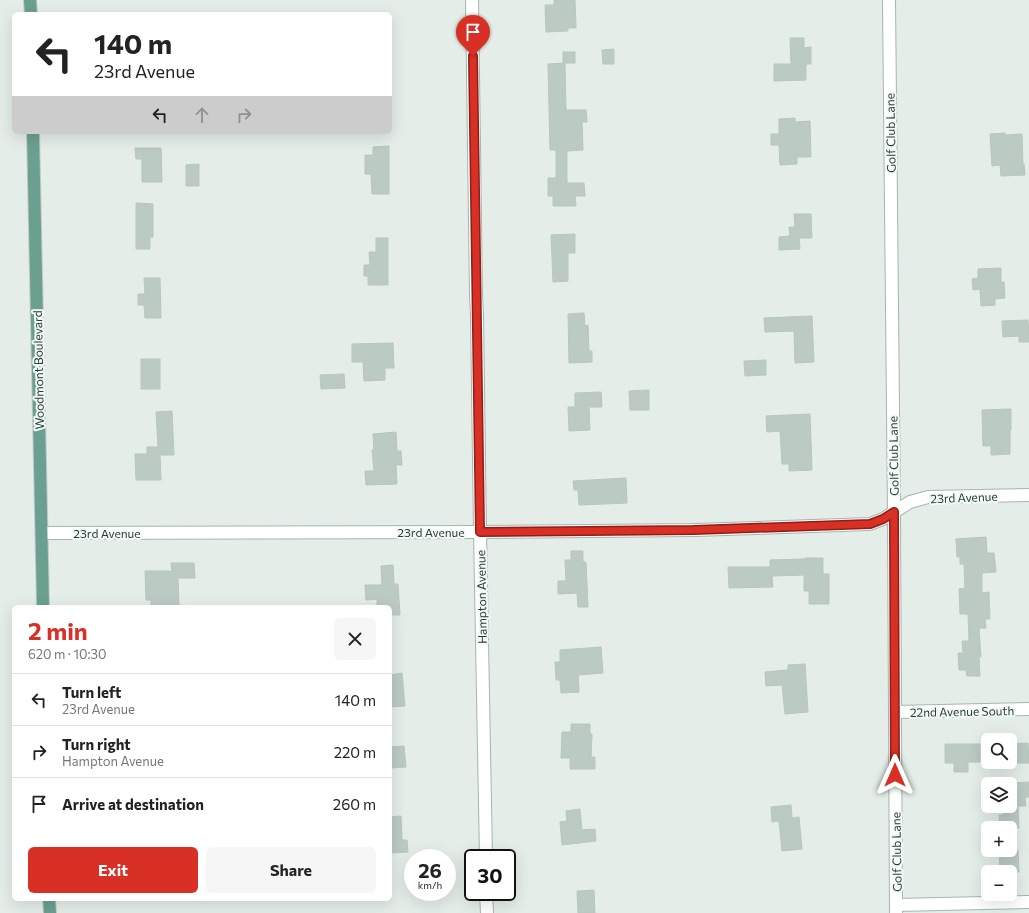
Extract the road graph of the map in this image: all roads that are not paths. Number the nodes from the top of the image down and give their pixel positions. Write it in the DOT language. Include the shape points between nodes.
graph roads {
  1 [pos="30,0"];
  2 [pos="472,0"];
  3 [pos="888,0"];
  4 [pos="31,12"];
  5 [pos="33,134"];
  6 [pos="1029,495"];
  7 [pos="894,512"];
  8 [pos="480,532"];
  9 [pos="42,533"];
  10 [pos="43,605"];
  11 [pos="1029,709"];
  12 [pos="894,712"];
  13 [pos="486,849"];
  14 [pos="50,901"];
  15 [pos="486,901"];
  16 [pos="1029,902"];
  17 [pos="896,909"];
  18 [pos="50,913"];
  19 [pos="487,913"];
  1 -- 4 [label="main road"];
  2 -- 8 [label="street, Hampton Avenue"];
  3 -- 7 [label="street, Golf Club Lane"];
  5 -- 9 [label="main road, Woodmont Boulevard"];
  6 -- 7 [label="street, 23rd Avenue" via="928,497 910,502"];
  7 -- 8 [label="street, 23rd Avenue" via="870,524 694,530"];
  7 -- 12 [label="street, Golf Club Lane"];
  8 -- 9 [label="street, 23rd Avenue"];
  8 -- 13 [label="street, Hampton Avenue"];
  9 -- 10 [label="main road, Woodmont Boulevard"];
  11 -- 12 [label="street, 22nd Avenue South"];
  12 -- 17 [label="street, Golf Club Lane"];
  14 -- 18 [label="main road"];
  15 -- 19 [label="street"];
  16 -- 17 [label="street"];
}
